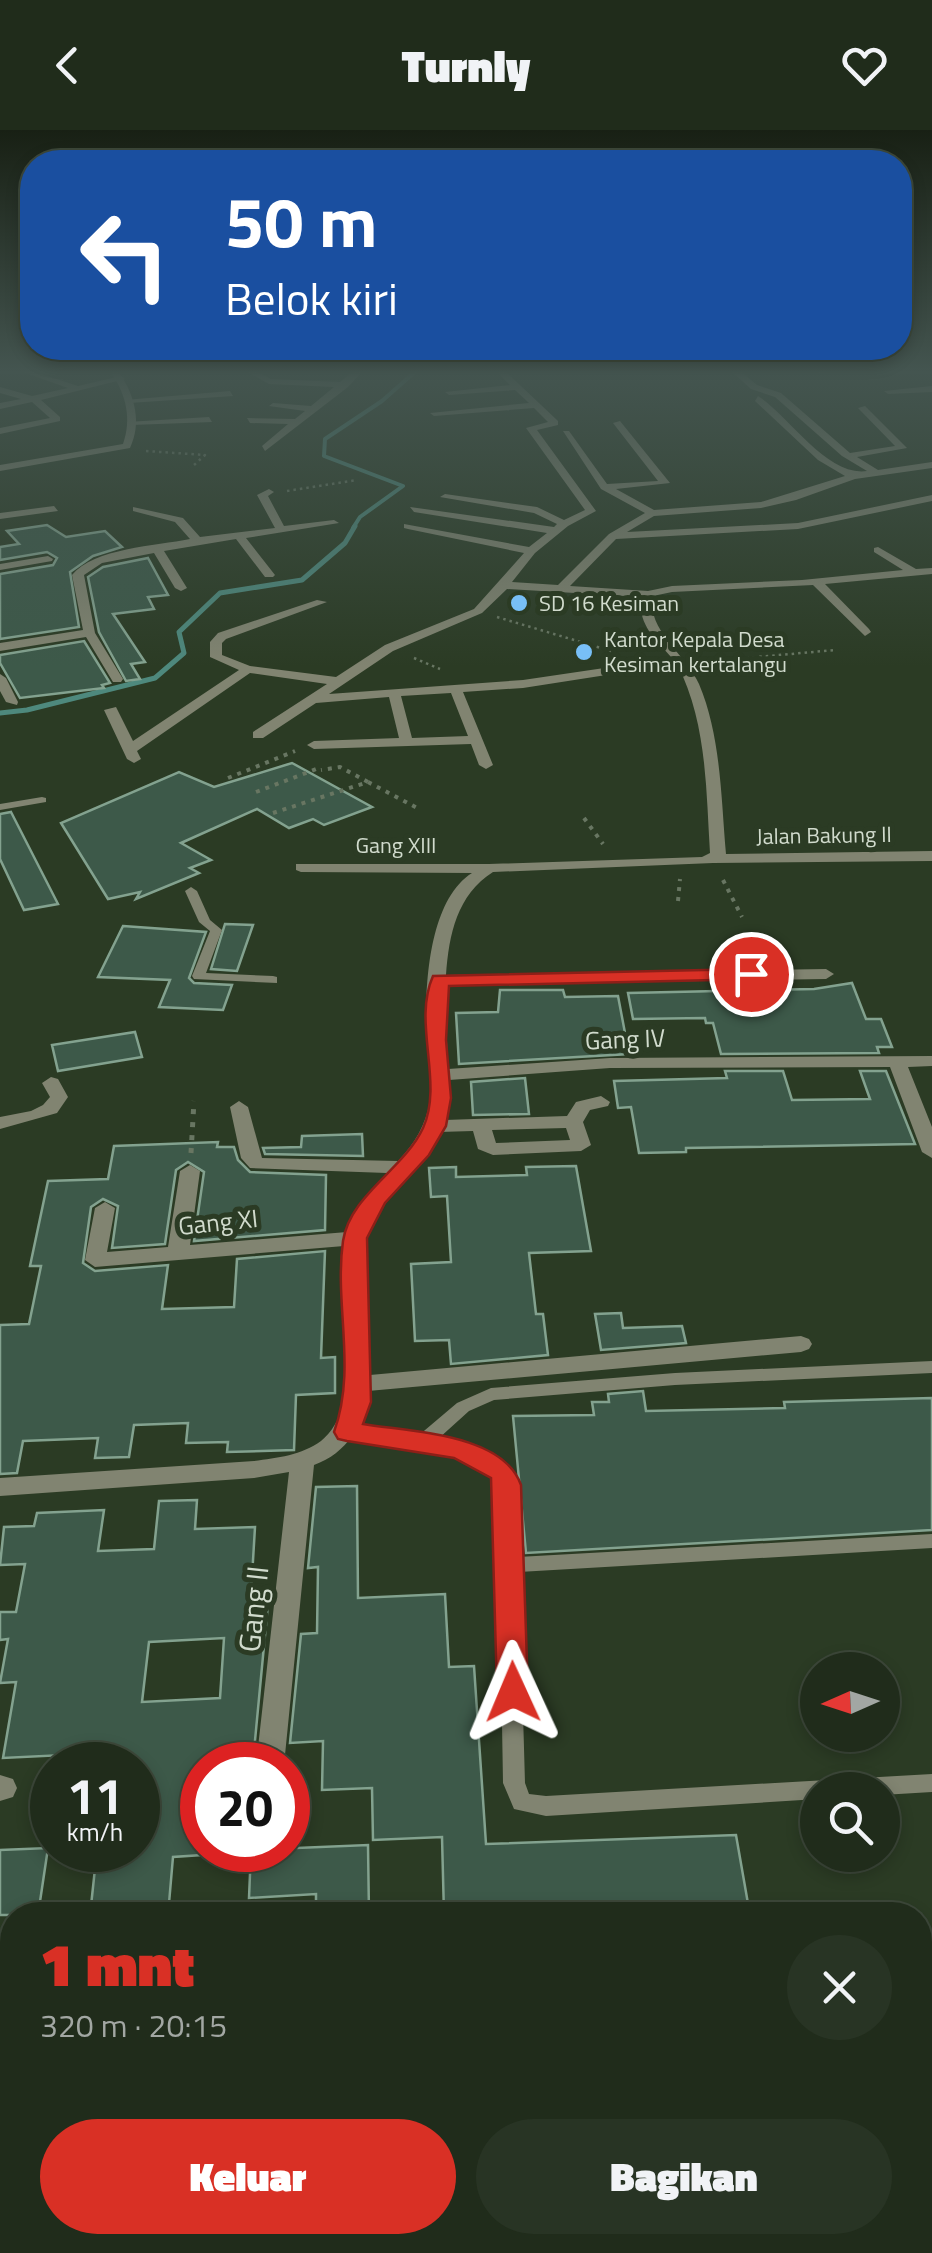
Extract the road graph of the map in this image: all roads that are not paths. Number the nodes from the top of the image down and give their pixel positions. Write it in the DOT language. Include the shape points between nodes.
graph roads {
  1 [pos="560,469"];
  2 [pos="591,469"];
  3 [pos="654,469"];
  4 [pos="840,469"];
  5 [pos="870,469"];
  6 [pos="899,469"];
  7 [pos="875,472"];
  8 [pos="852,476"];
  9 [pos="604,487"];
  10 [pos="269,492"];
  11 [pos="446,497"];
  12 [pos="932,498"];
  13 [pos="54,508"];
  14 [pos="137,509"];
  15 [pos="414,509"];
  16 [pos="652,513"];
  17 [pos="0,516"];
  18 [pos="334,522"];
  19 [pos="408,526"];
  20 [pos="561,527"];
  21 [pos="280,528"];
  22 [pos="238,535"];
  23 [pos="613,536"];
  24 [pos="197,541"];
  25 [pos="157,548"];
  26 [pos="532,550"];
  27 [pos="878,550"];
  28 [pos="48,560"];
  29 [pos="0,566"];
  30 [pos="924,574"];
  31 [pos="269,575"];
  32 [pos="816,582"];
  33 [pos="504,585"];
  34 [pos="181,588"];
  35 [pos="561,588"];
  36 [pos="648,594"];
  37 [pos="321,602"];
  38 [pos="865,632"];
  39 [pos="89,633"];
  40 [pos="0,647"];
  41 [pos="682,662"];
  42 [pos="248,669"];
  43 [pos="0,678"];
  44 [pos="117,679"];
  45 [pos="336,681"];
  46 [pos="455,688"];
  47 [pos="394,693"];
  48 [pos="311,699"];
  49 [pos="12,702"];
  50 [pos="111,710"];
  51 [pos="258,735"];
  52 [pos="477,740"];
  53 [pos="407,742"];
  54 [pos="314,744"];
  55 [pos="486,765"];
  56 [pos="42,800"];
  57 [pos="0,808"];
  58 [pos="932,856"];
  59 [pos="715,859"];
  60 [pos="617,863"];
  61 [pos="301,867"];
  62 [pos="490,868"];
  63 [pos="191,890"];
  64 [pos="826,974"];
  65 [pos="272,980"];
  66 [pos="440,980"];
  67 [pos="896,1059"];
  68 [pos="932,1061"];
  69 [pos="440,1075"];
  70 [pos="51,1083"];
  71 [pos="602,1102"];
  72 [pos="240,1107"];
  73 [pos="0,1123"];
  74 [pos="435,1126"];
  75 [pos="932,1152"];
  76 [pos="406,1167"];
  77 [pos="190,1171"];
  78 [pos="105,1208"];
  79 [pos="355,1238"];
  80 [pos="178,1253"];
  81 [pos="801,1344"];
  82 [pos="932,1368"];
  83 [pos="357,1384"];
  84 [pos="347,1432"];
  85 [pos="424,1441"];
  86 [pos="302,1460"];
  87 [pos="0,1486"];
  88 [pos="932,1540"];
  89 [pos="508,1564"];
  90 [pos="272,1742"];
  91 [pos="932,1782"];
  1 -- 20 [label="street" via="590,511"];
  2 -- 9 [label="street"];
  3 -- 9 [label="street" via="665,483"];
  4 -- 8 [label="street"];
  5 -- 7 [label="street"];
  6 -- 7 [label="street"];
  7 -- 8 [label="street"];
  8 -- 16 [label="street" via="770,503"];
  9 -- 16 [label="street"];
  10 -- 21 [label="street" via="262,495"];
  11 -- 20 [label="street" via="537,510"];
  12 -- 23 [label="street" via="798,526"];
  13 -- 17 [label="street"];
  14 -- 24 [label="street" via="174,517"];
  15 -- 20 [label="street"];
  16 -- 23 [label="street"];
  18 -- 21 [label="street"];
  19 -- 26 [label="street"];
  20 -- 26 [label="street"];
  21 -- 22 [label="street"];
  22 -- 24 [label="street"];
  22 -- 31 [label="street"];
  23 -- 35 [label="street"];
  24 -- 25 [label="street"];
  25 -- 34 [label="street"];
  25 -- 39 [label="street" via="80,570"];
  26 -- 33 [label="street"];
  27 -- 30 [label="street"];
  28 -- 29 [label="street"];
  30 -- 32 [label="street"];
  32 -- 36 [label="street"];
  32 -- 38 [label="street"];
  33 -- 35 [label="street"];
  33 -- 45 [label="street" via="478,611 390,648"];
  35 -- 36 [label="street"];
  36 -- 41 [label="street" via="654,631"];
  37 -- 42 [label="street" via="218,639 216,659"];
  39 -- 40 [label="street"];
  39 -- 44 [label="street"];
  41 -- 46 [label="street"];
  41 -- 59 [label="street" via="707,736"];
  42 -- 45 [label="street"];
  42 -- 50 [label="street" via="132,755"];
  43 -- 49 [label="street"];
  45 -- 48 [label="street"];
  46 -- 47 [label="street"];
  46 -- 52 [label="street"];
  47 -- 48 [label="street"];
  47 -- 53 [label="street"];
  48 -- 51 [label="street"];
  52 -- 53 [label="street"];
  52 -- 55 [label="street"];
  53 -- 54 [label="street"];
  56 -- 57 [label="lane"];
  58 -- 59 [label="street, Jalan Bakung II"];
  59 -- 60 [label="street, Jalan Bakung II"];
  60 -- 62 [label="street, Gang XIII"];
  61 -- 62 [label="street, Gang XIII"];
  62 -- 66 [label="street" via="472,877 451,907"];
  63 -- 65 [label="lane" via="204,922 216,930 198,976"];
  64 -- 66 [label="street"];
  66 -- 69 [label="street"];
  67 -- 68 [label="street, Gang IV"];
  67 -- 69 [label="street, Gang IV" via="610,1063"];
  67 -- 75 [label="street"];
  69 -- 74 [label="street"];
  70 -- 73 [label="street" via="59,1098 50,1109"];
  71 -- 74 [label="street" via="583,1106 573,1122 581,1144 485,1145 482,1124"];
  72 -- 76 [label="street" via="258,1164"];
  74 -- 76 [label="street"];
  76 -- 79 [label="street" via="376,1200"];
  77 -- 80 [label="street"];
  78 -- 80 [label="street, Gang XI" via="94,1259"];
  79 -- 80 [label="street, Gang XI"];
  79 -- 83 [label="street"];
  81 -- 83 [label="street"];
  82 -- 85 [label="lane" via="491,1394 463,1406"];
  83 -- 84 [label="street"];
  84 -- 85 [label="lane"];
  84 -- 86 [label="street"];
  85 -- 89 [label="lane" via="460,1449 503,1472"];
  86 -- 87 [label="street"];
  86 -- 90 [label="street, Gang II"];
  88 -- 89 [label="lane"];
  89 -- 91 [label="lane" via="514,1783 522,1802 546,1806"];
}
